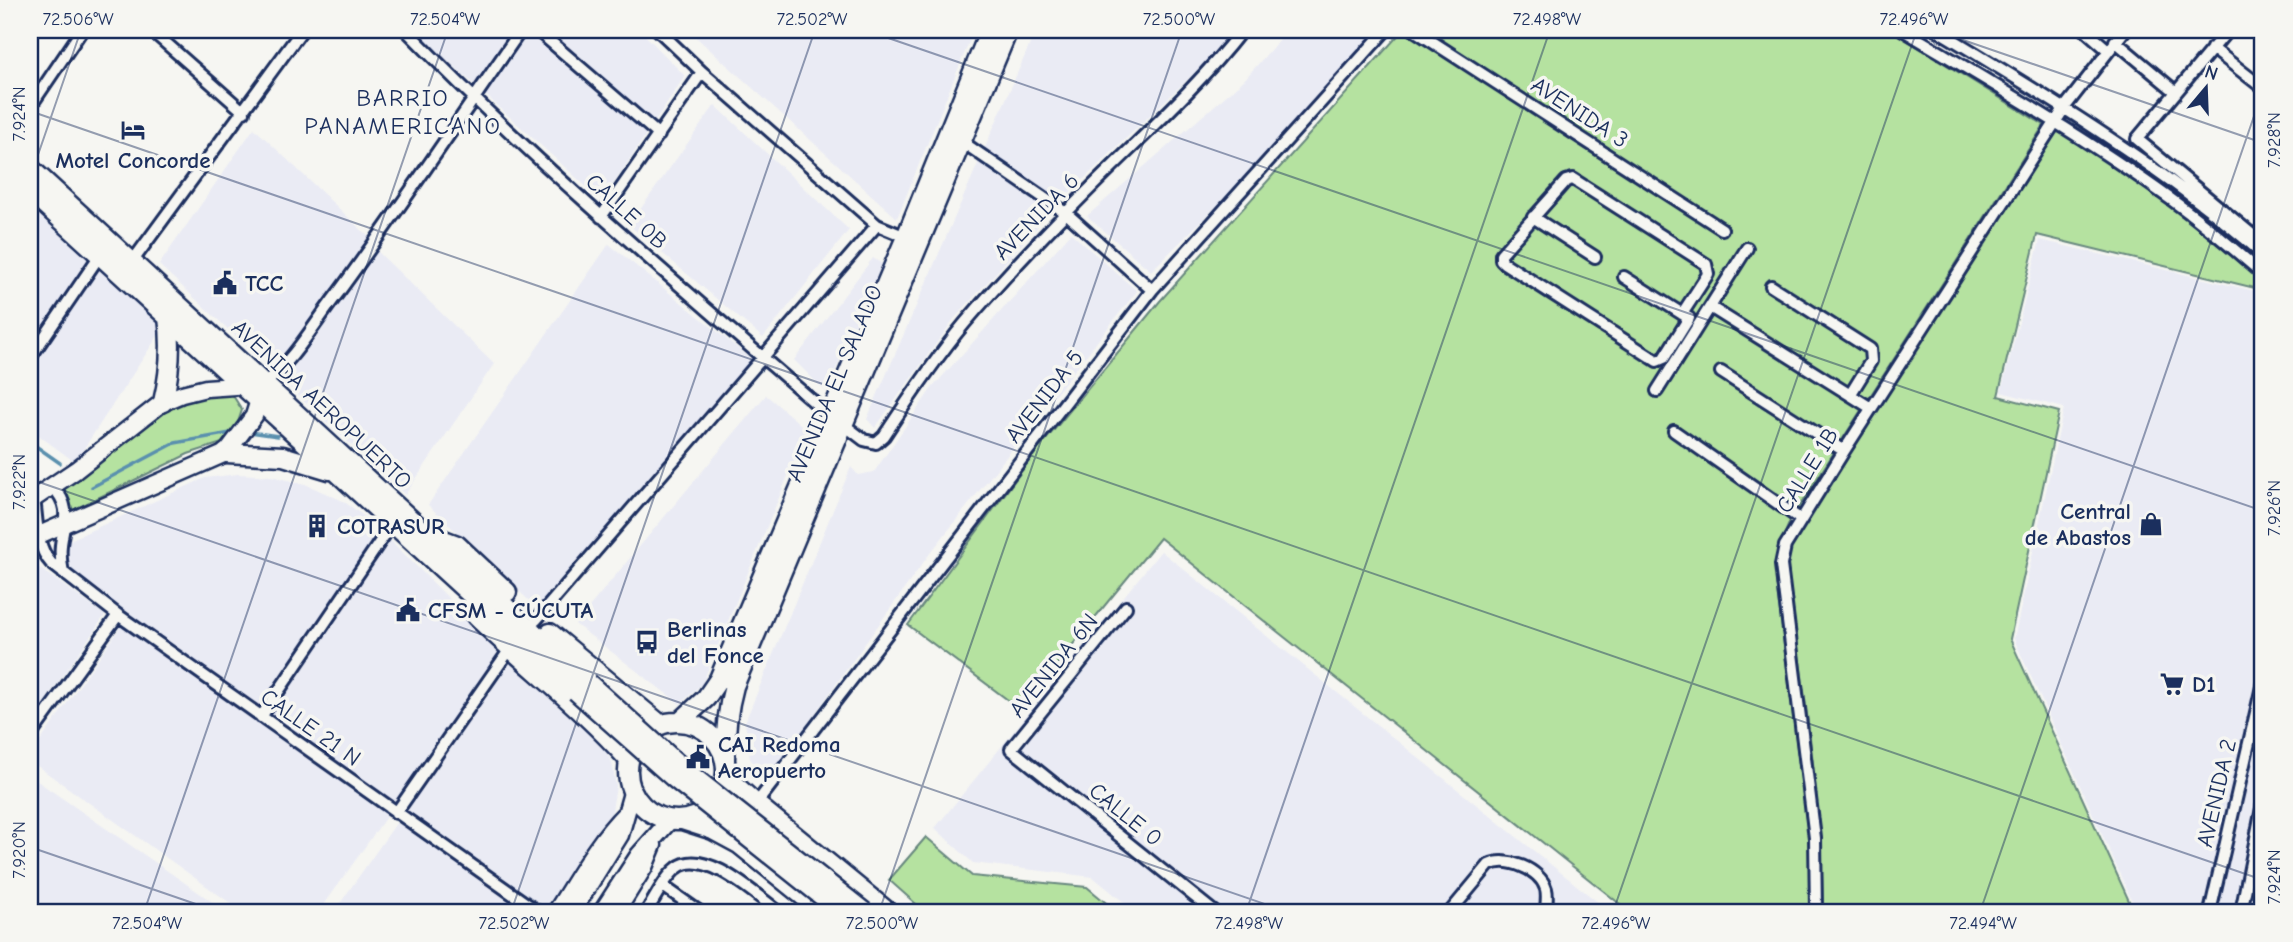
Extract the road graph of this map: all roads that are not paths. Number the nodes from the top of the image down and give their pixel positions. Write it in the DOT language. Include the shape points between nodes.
graph roads {
  1 [pos="82,30"];
  2 [pos="151,30"];
  3 [pos="302,30"];
  4 [pos="406,30"];
  5 [pos="520,30"];
  6 [pos="537,30"];
  7 [pos="658,30"];
  8 [pos="990,30"];
  9 [pos="1008,30"];
  10 [pos="1242,30"];
  11 [pos="1386,30"];
  12 [pos="1414,30"];
  13 [pos="1903,30"];
  14 [pos="1937,30"];
  15 [pos="2085,30"];
  16 [pos="2124,30"];
  17 [pos="2228,30"];
  18 [pos="2111,46"];
  19 [pos="2213,48"];
  20 [pos="702,72"];
  21 [pos="2263,88"];
  22 [pos="2176,92"];
  23 [pos="473,99"];
  24 [pos="30,107"];
  25 [pos="2065,107"];
  26 [pos="244,112"];
  27 [pos="2055,122"];
  28 [pos="659,135"];
  29 [pos="961,141"];
  30 [pos="30,168"];
  31 [pos="30,191"];
  32 [pos="1066,213"];
  33 [pos="601,217"];
  34 [pos="1533,217"];
  35 [pos="877,225"];
  36 [pos="2263,226"];
  37 [pos="1722,229"];
  38 [pos="906,237"];
  39 [pos="1747,248"];
  40 [pos="2263,254"];
  41 [pos="100,256"];
  42 [pos="1595,257"];
  43 [pos="132,262"];
  44 [pos="2263,274"];
  45 [pos="1624,277"];
  46 [pos="1771,286"];
  47 [pos="1152,290"];
  48 [pos="1710,306"];
  49 [pos="168,317"];
  50 [pos="1690,319"];
  51 [pos="762,357"];
  52 [pos="30,358"];
  53 [pos="1721,372"];
  54 [pos="264,384"];
  55 [pos="242,386"];
  56 [pos="1657,391"];
  57 [pos="1850,395"];
  58 [pos="163,402"];
  59 [pos="1871,408"];
  60 [pos="257,409"];
  61 [pos="836,420"];
  62 [pos="1674,431"];
  63 [pos="876,443"];
  64 [pos="230,447"];
  65 [pos="1843,451"];
  66 [pos="336,473"];
  67 [pos="53,486"];
  68 [pos="32,500"];
  69 [pos="1800,519"];
  70 [pos="66,522"];
  71 [pos="392,524"];
  72 [pos="35,537"];
  73 [pos="419,538"];
  74 [pos="63,573"];
  75 [pos="1126,607"];
  76 [pos="118,615"];
  77 [pos="536,620"];
  78 [pos="510,649"];
  79 [pos="2263,682"];
  80 [pos="582,687"];
  81 [pos="261,717"];
  82 [pos="680,722"];
  83 [pos="661,725"];
  84 [pos="30,736"];
  85 [pos="1012,749"];
  86 [pos="629,760"];
  87 [pos="725,769"];
  88 [pos="632,793"];
  89 [pos="2263,803"];
  90 [pos="756,804"];
  91 [pos="628,811"];
  92 [pos="396,813"];
  93 [pos="670,824"];
  94 [pos="663,886"];
  95 [pos="538,912"];
  96 [pos="556,912"];
  97 [pos="572,912"];
  98 [pos="602,912"];
  99 [pos="616,912"];
  100 [pos="646,912"];
  101 [pos="700,912"];
  102 [pos="779,912"];
  103 [pos="823,912"];
  104 [pos="842,912"];
  105 [pos="864,912"];
  106 [pos="888,912"];
  107 [pos="1214,912"];
  108 [pos="1450,912"];
  109 [pos="1546,912"];
  110 [pos="1816,912"];
  111 [pos="2210,912"];
  112 [pos="2241,912"];
  1 -- 24 [label="street"];
  2 -- 26 [label="street"];
  3 -- 26 [label="street"];
  4 -- 23 [label="street, CALLE 0B"];
  5 -- 23 [label="street"];
  6 -- 28 [label="street"];
  7 -- 20 [label="street"];
  8 -- 38 [label="main road, AVENIDA EL SALADO"];
  9 -- 29 [label="main road, AVENIDA EL SALADO"];
  10 -- 32 [label="street, AVENIDA 6" via="1163,119"];
  11 -- 47 [label="street, AVENIDA 5"];
  12 -- 37 [label="street, AVENIDA 3"];
  13 -- 27 [label="street"];
  14 -- 25 [label="street"];
  15 -- 18 [label="street"];
  16 -- 18 [label="street, CALLE 1B"];
  17 -- 19 [label="street"];
  18 -- 22 [label="street"];
  18 -- 25 [label="street, CALLE 1B"];
  19 -- 21 [label="street"];
  19 -- 22 [label="street"];
  20 -- 28 [label="street"];
  20 -- 35 [label="street"];
  22 -- 36 [label="street" via="2137,139 2255,237"];
  23 -- 33 [label="street, CALLE 0B"];
  23 -- 54 [label="street" via="369,251 298,347"];
  25 -- 27 [label="street, CALLE 1B"];
  25 -- 40 [label="street" via="2194,198"];
  26 -- 43 [label="street"];
  27 -- 44 [label="street" via="2186,210"];
  27 -- 59 [label="street, CALLE 1B"];
  28 -- 33 [label="street"];
  29 -- 32 [label="street"];
  29 -- 61 [label="main road, AVENIDA EL SALADO"];
  30 -- 43 [label="main road, AVENIDA AEROPUERTO"];
  31 -- 41 [label="main road, AVENIDA AEROPUERTO"];
  32 -- 47 [label="street"];
  32 -- 63 [label="street, AVENIDA 6" via="964,324"];
  33 -- 51 [label="street, CALLE 0B"];
  34 -- 42 [label="street"];
  34 -- 50 [label="street" via="1573,179 1706,264 1708,274"];
  34 -- 50 [label="street" via="1501,254 1502,262 1515,271 1657,361 1664,359"];
  35 -- 38 [label="street"];
  35 -- 51 [label="street"];
  38 -- 61 [label="main road, AVENIDA EL SALADO"];
  39 -- 48 [label="street"];
  41 -- 49 [label="main road, AVENIDA AEROPUERTO"];
  41 -- 52 [label="street"];
  43 -- 54 [label="main road, AVENIDA AEROPUERTO"];
  45 -- 50 [label="street"];
  46 -- 57 [label="street" via="1870,349 1871,361"];
  47 -- 90 [label="street, AVENIDA 5"];
  48 -- 50 [label="street"];
  48 -- 57 [label="street"];
  49 -- 55 [label="main road, AVENIDA AEROPUERTO"];
  49 -- 58 [label="main road" via="171,354"];
  50 -- 56 [label="street"];
  51 -- 61 [label="street, CALLE 0B"];
  51 -- 77 [label="street"];
  53 -- 65 [label="street"];
  54 -- 55 [label="main road"];
  54 -- 60 [label="main road"];
  54 -- 73 [label="main road, AVENIDA AEROPUERTO"];
  55 -- 58 [label="main road" via="206,388"];
  55 -- 60 [label="main road, AVENIDA AEROPUERTO"];
  57 -- 59 [label="street"];
  58 -- 67 [label="main road"];
  59 -- 65 [label="street, CALLE 1B"];
  60 -- 64 [label="main road"];
  60 -- 66 [label="main road, AVENIDA AEROPUERTO"];
  61 -- 63 [label="street, CALLE 0B"];
  61 -- 82 [label="main road, AVENIDA EL SALADO" via="719,679"];
  61 -- 87 [label="main road, AVENIDA EL SALADO" via="734,686 724,731"];
  62 -- 69 [label="street"];
  64 -- 66 [label="main road" via="283,456"];
  64 -- 70 [label="main road"];
  65 -- 69 [label="street, CALLE 1B"];
  66 -- 71 [label="main road, AVENIDA AEROPUERTO"];
  67 -- 68 [label="main road"];
  67 -- 70 [label="street" via="63,500"];
  68 -- 72 [label="street, CALLE 21 N"];
  69 -- 110 [label="street, CALLE 1B" via="1785,546 1781,565 1815,838"];
  70 -- 72 [label="main road"];
  70 -- 74 [label="street" via="61,547"];
  71 -- 73 [label="main road, AVENIDA AEROPUERTO"];
  71 -- 81 [label="street"];
  72 -- 74 [label="street, CALLE 21 N" via="44,555"];
  73 -- 77 [label="main road" via="457,545"];
  73 -- 78 [label="main road" via="430,571"];
  73 -- 80 [label="main road"];
  74 -- 76 [label="street, CALLE 21 N"];
  75 -- 85 [label="street, AVENIDA 6N"];
  76 -- 81 [label="street, CALLE 21 N"];
  76 -- 84 [label="street"];
  77 -- 83 [label="main road"];
  78 -- 86 [label="main road" via="568,698"];
  78 -- 92 [label="street"];
  79 -- 111 [label="street, AVENIDA 2"];
  80 -- 104 [label="main road, bridge" via="674,778"];
  80 -- 105 [label="main road, bridge"];
  81 -- 92 [label="street, CALLE 21 N"];
  82 -- 83 [label="main road"];
  82 -- 87 [label="main road" via="709,734 719,746"];
  83 -- 86 [label="main road" via="646,732"];
  85 -- 107 [label="street, CALLE 0"];
  86 -- 88 [label="main road"];
  87 -- 90 [label="main road"];
  87 -- 93 [label="main road" via="721,793 711,806 698,816"];
  88 -- 91 [label="main road"];
  88 -- 93 [label="main road" via="648,811"];
  89 -- 112 [label="street"];
  90 -- 106 [label="main road"];
  91 -- 96 [label="main road" via="598,846"];
  91 -- 97 [label="main road" via="620,835"];
  92 -- 95 [label="street, CALLE 21 N"];
  93 -- 98 [label="main road" via="632,864"];
  93 -- 99 [label="main road"];
  93 -- 103 [label="main road" via="713,830 739,844"];
  94 -- 100 [label="street"];
  94 -- 101 [label="street"];
  94 -- 102 [label="street" via="677,867 692,861 711,864"];
  108 -- 109 [label="street" via="1497,860 1514,862 1537,876 1546,888"];
}
